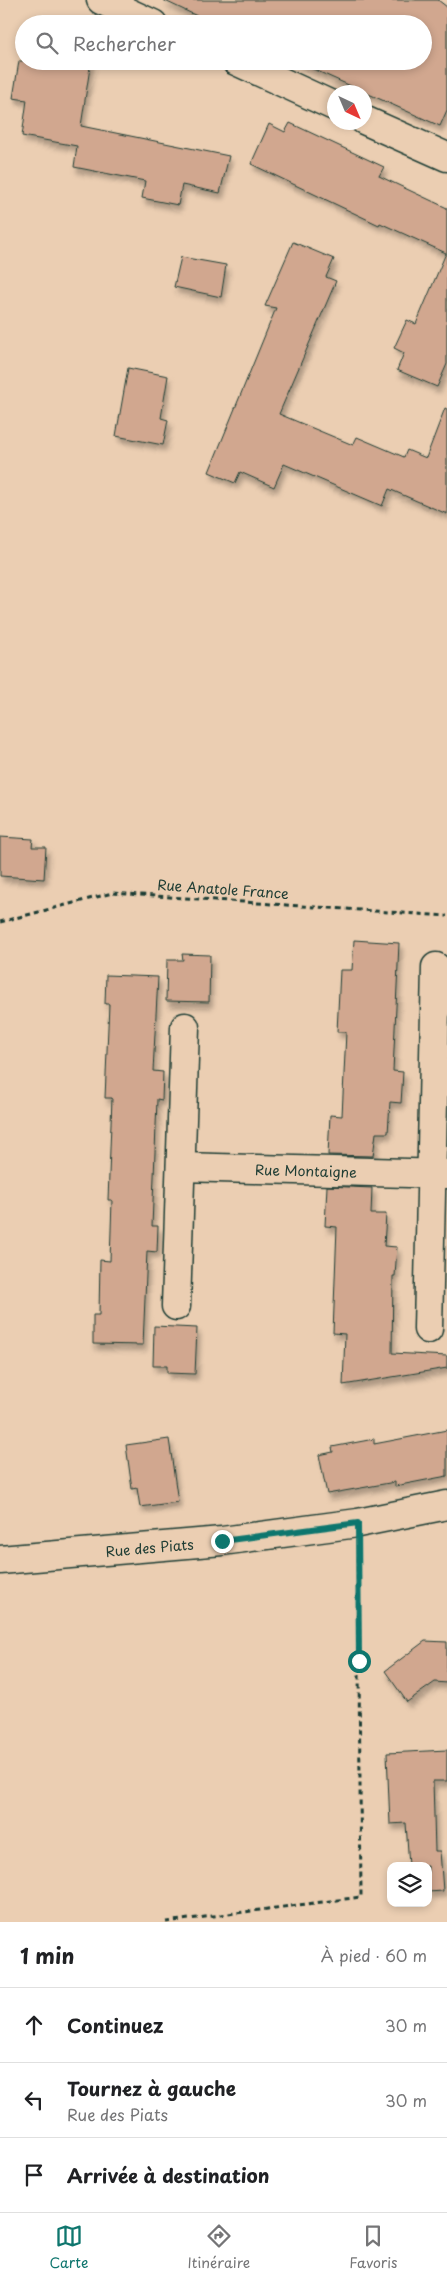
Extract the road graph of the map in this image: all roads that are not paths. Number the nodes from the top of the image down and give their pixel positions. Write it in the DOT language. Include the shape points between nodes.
graph roads {
  1 [pos="101,0"];
  2 [pos="134,15"];
  3 [pos="256,70"];
  4 [pos="327,103"];
  5 [pos="372,124"];
  6 [pos="447,158"];
  7 [pos="436,967"];
  8 [pos="185,1027"];
  9 [pos="181,1167"];
  10 [pos="439,1174"];
  11 [pos="176,1306"];
  12 [pos="428,1329"];
  13 [pos="447,1505"];
  14 [pos="0,1560"];
  1 -- 2 [label="street"];
  3 -- 4 [label="street"];
  5 -- 6 [label="street"];
  7 -- 10 [label="street"];
  8 -- 9 [label="street"];
  9 -- 10 [label="street, Rue Montaigne"];
  9 -- 11 [label="street"];
  10 -- 12 [label="street"];
  13 -- 14 [label="street, Rue des Piats" via="358,1523 222,1541"];
}
